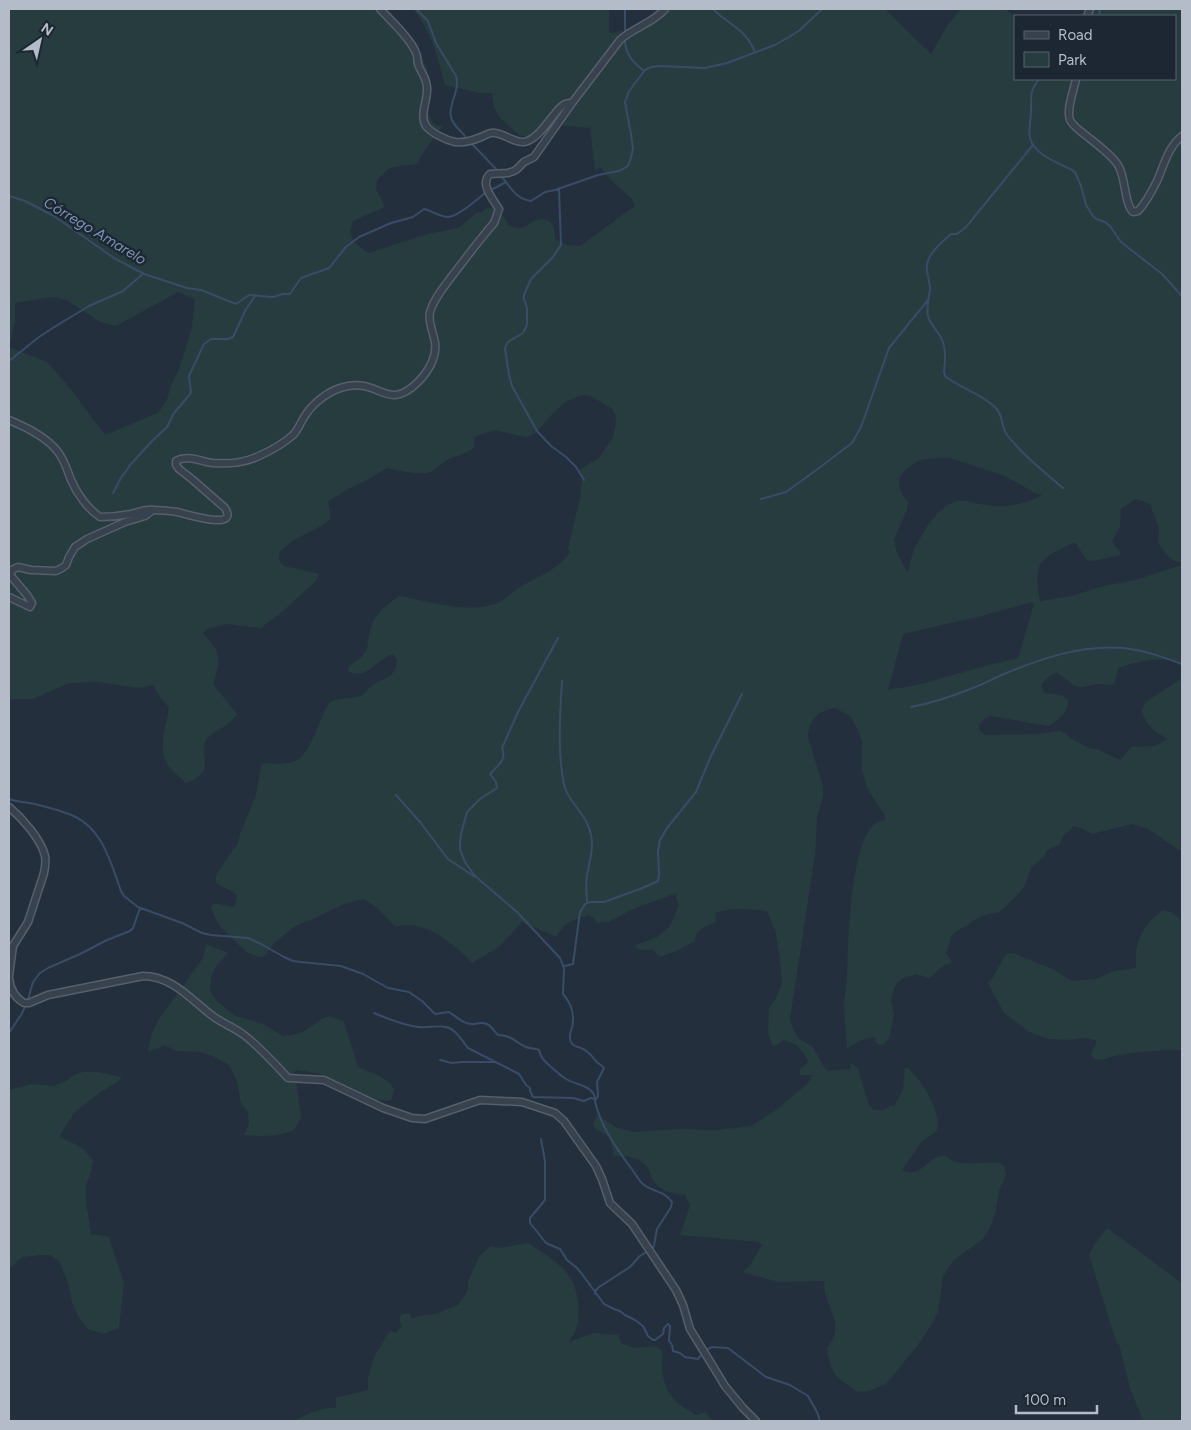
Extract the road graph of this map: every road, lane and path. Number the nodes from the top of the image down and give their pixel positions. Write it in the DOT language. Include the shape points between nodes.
graph roads {
  1 [pos="380,9"];
  2 [pos="665,9"];
  3 [pos="1076,80"];
  4 [pos="572,103"];
  5 [pos="1182,136"];
  6 [pos="9,420"];
  7 [pos="153,510"];
  8 [pos="9,597"];
  9 [pos="9,807"];
  10 [pos="9,977"];
  11 [pos="756,1421"];
  1 -- 4 [label="street" via="413,46 428,87 424,121 427,128 441,136 456,142 496,133 524,142 540,132 563,105"];
  2 -- 4 [label="street" via="620,40"];
  3 -- 5 [label="street" via="1069,105 1070,120 1119,166 1133,212 1146,202 1170,149"];
  4 -- 7 [label="street" via="534,157 514,171 487,177 486,186 499,209 498,215 436,297 429,321 435,352 432,364 418,382 396,396 360,386 334,390 309,410 293,435 250,460 227,464 194,459 176,461 179,469 225,508 228,513 225,519 211,520"];
  6 -- 7 [label="street" via="30,430 59,452 80,495 100,518"];
  7 -- 8 [label="street" via="87,539 75,547 66,565 56,571 18,567 12,570 10,574 32,603 30,607"];
  9 -- 10 [label="street" via="26,824 45,856 44,873 28,922 14,946"];
  10 -- 11 [label="street" via="13,994 24,1003 143,976 167,980 215,1018 243,1034 288,1078 324,1080 412,1118 425,1119 480,1100 522,1102 555,1113 596,1166 610,1203 632,1224 676,1290 690,1329 711,1364 737,1401"];
}
